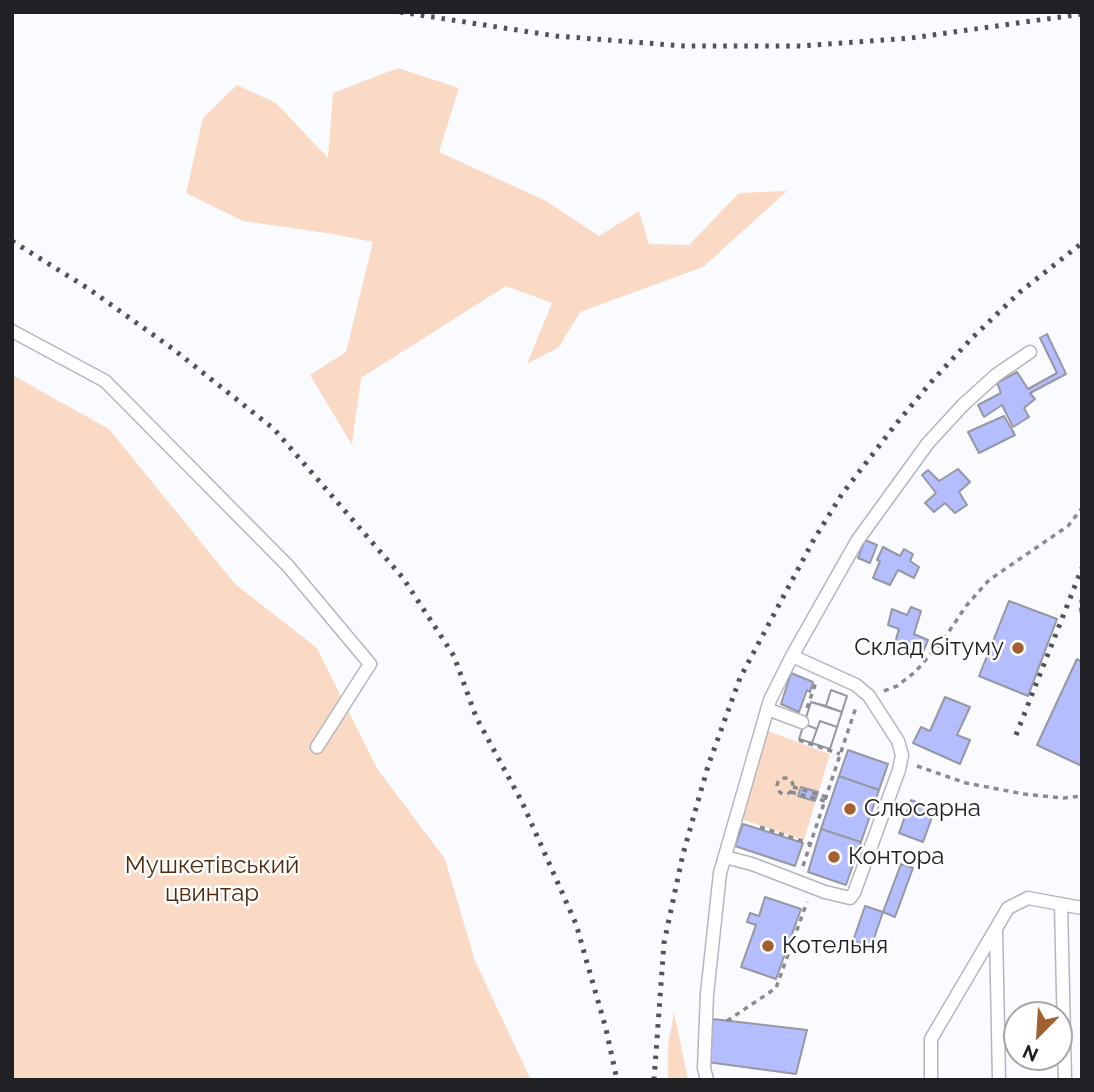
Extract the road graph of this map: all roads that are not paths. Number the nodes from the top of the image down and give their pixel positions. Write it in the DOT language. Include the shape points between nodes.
graph roads {
  1 [pos="12,331"];
  2 [pos="1030,352"];
  3 [pos="792,656"];
  4 [pos="767,709"];
  5 [pos="802,722"];
  6 [pos="317,747"];
  7 [pos="725,857"];
  8 [pos="1061,905"];
  9 [pos="1082,908"];
  10 [pos="996,928"];
  11 [pos="706,1080"];
  12 [pos="931,1080"];
  13 [pos="999,1080"];
  14 [pos="1065,1080"];
  1 -- 6 [label="lane" via="106,382 288,566 370,664"];
  2 -- 3 [label="lane" via="988,382 928,443 857,541"];
  3 -- 4 [label="lane"];
  3 -- 7 [label="lane" via="862,690 898,741 902,755 899,770 850,898"];
  4 -- 5 [label="lane"];
  4 -- 7 [label="lane"];
  7 -- 11 [label="lane" via="707,995"];
  8 -- 9 [label="lane"];
  8 -- 10 [label="lane" via="1028,898 1007,908"];
  8 -- 14 [label="lane"];
  10 -- 12 [label="lane" via="930,1039"];
  10 -- 13 [label="lane"];
}
